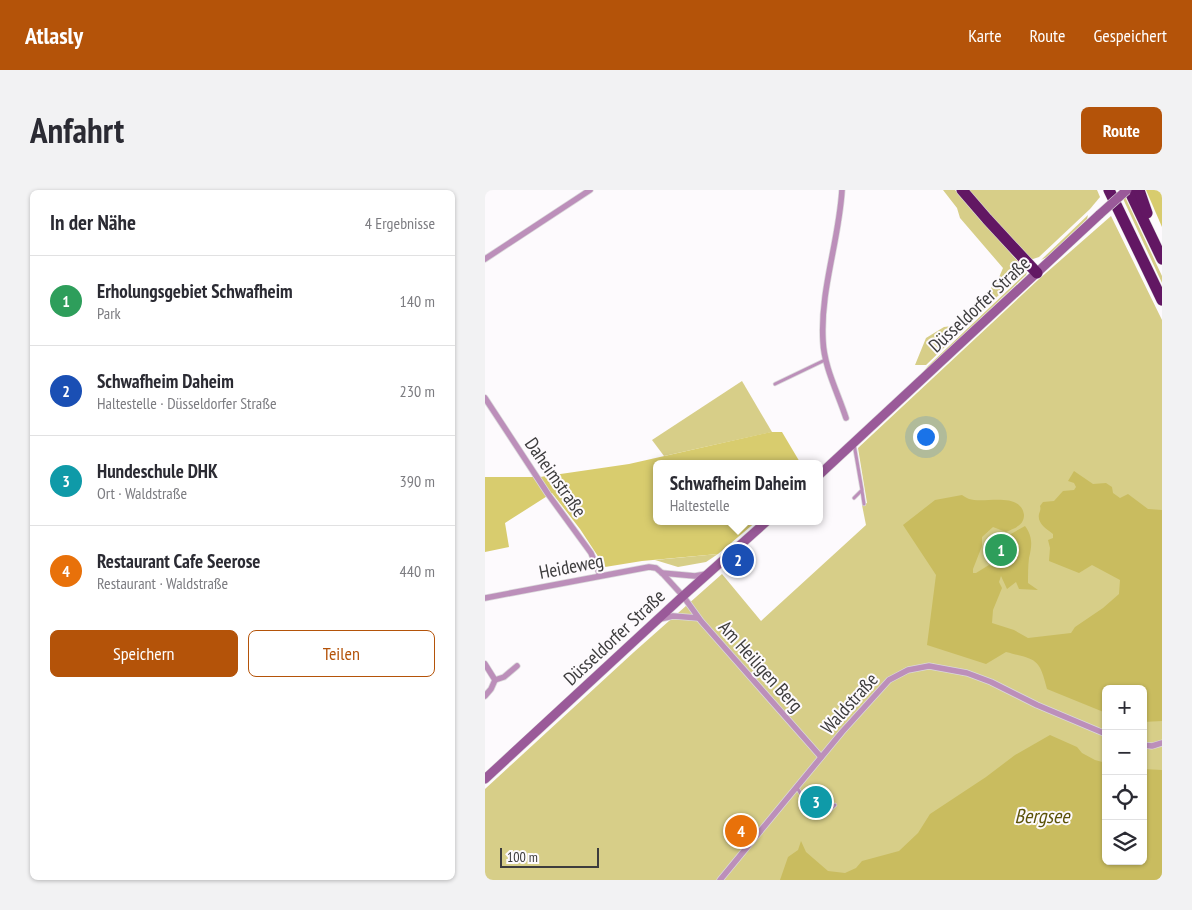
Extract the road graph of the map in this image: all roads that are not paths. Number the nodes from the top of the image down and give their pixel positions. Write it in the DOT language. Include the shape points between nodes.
graph roads {
  1 [pos="590,190"];
  2 [pos="842,190"];
  3 [pos="962,190"];
  4 [pos="1109,190"];
  5 [pos="1128,190"];
  6 [pos="1139,190"];
  7 [pos="1162,255"];
  8 [pos="485,259"];
  9 [pos="1162,259"];
  10 [pos="1037,273"];
  11 [pos="1162,300"];
  12 [pos="826,360"];
  13 [pos="775,384"];
  14 [pos="485,398"];
  15 [pos="846,418"];
  16 [pos="854,443"];
  17 [pos="823,471"];
  18 [pos="862,490"];
  19 [pos="854,498"];
  20 [pos="864,504"];
  21 [pos="763,525"];
  22 [pos="662,573"];
  23 [pos="708,574"];
  24 [pos="600,575"];
  25 [pos="683,596"];
  26 [pos="485,598"];
  27 [pos="698,618"];
  28 [pos="659,619"];
  29 [pos="485,664"];
  30 [pos="517,666"];
  31 [pos="495,680"];
  32 [pos="485,696"];
  33 [pos="1102,732"];
  34 [pos="1162,743"];
  35 [pos="1147,746"];
  36 [pos="821,757"];
  37 [pos="485,779"];
  38 [pos="797,788"];
  39 [pos="835,805"];
  40 [pos="720,880"];
  1 -- 8 [label="street"];
  2 -- 12 [label="street" via="841,211 827,279 823,341"];
  3 -- 10 [label="highway"];
  4 -- 11 [label="highway"];
  5 -- 9 [label="highway"];
  5 -- 10 [label="main road, Düsseldorfer Straße, bridge"];
  6 -- 7 [label="highway"];
  10 -- 16 [label="main road, Düsseldorfer Straße"];
  12 -- 13 [label="lane"];
  12 -- 15 [label="street"];
  14 -- 24 [label="street, Daheimstraße" via="591,553"];
  16 -- 17 [label="main road, Düsseldorfer Straße"];
  16 -- 18 [label="lane"];
  18 -- 19 [label="lane"];
  18 -- 20 [label="lane"];
  21 -- 23 [label="main road, Düsseldorfer Straße"];
  22 -- 23 [label="street, Heideweg"];
  22 -- 24 [label="street, Heideweg" via="649,567"];
  22 -- 25 [label="street"];
  23 -- 25 [label="main road, Düsseldorfer Straße"];
  24 -- 26 [label="street, Heideweg"];
  25 -- 27 [label="street, Am Heiligen Berg"];
  25 -- 28 [label="main road, Düsseldorfer Straße"];
  27 -- 28 [label="street, Am Heiligen Berg" via="673,616"];
  27 -- 36 [label="street, Am Heiligen Berg"];
  28 -- 37 [label="main road, Düsseldorfer Straße"];
  29 -- 31 [label="street"];
  30 -- 31 [label="street"];
  31 -- 32 [label="street"];
  33 -- 36 [label="street, Waldstraße" via="991,682 967,673 929,666 908,670 889,680"];
  34 -- 35 [label="street"];
  36 -- 38 [label="street, Waldstraße"];
  38 -- 39 [label="lane" via="818,815 825,815"];
  38 -- 40 [label="street, Waldstraße"];
}
